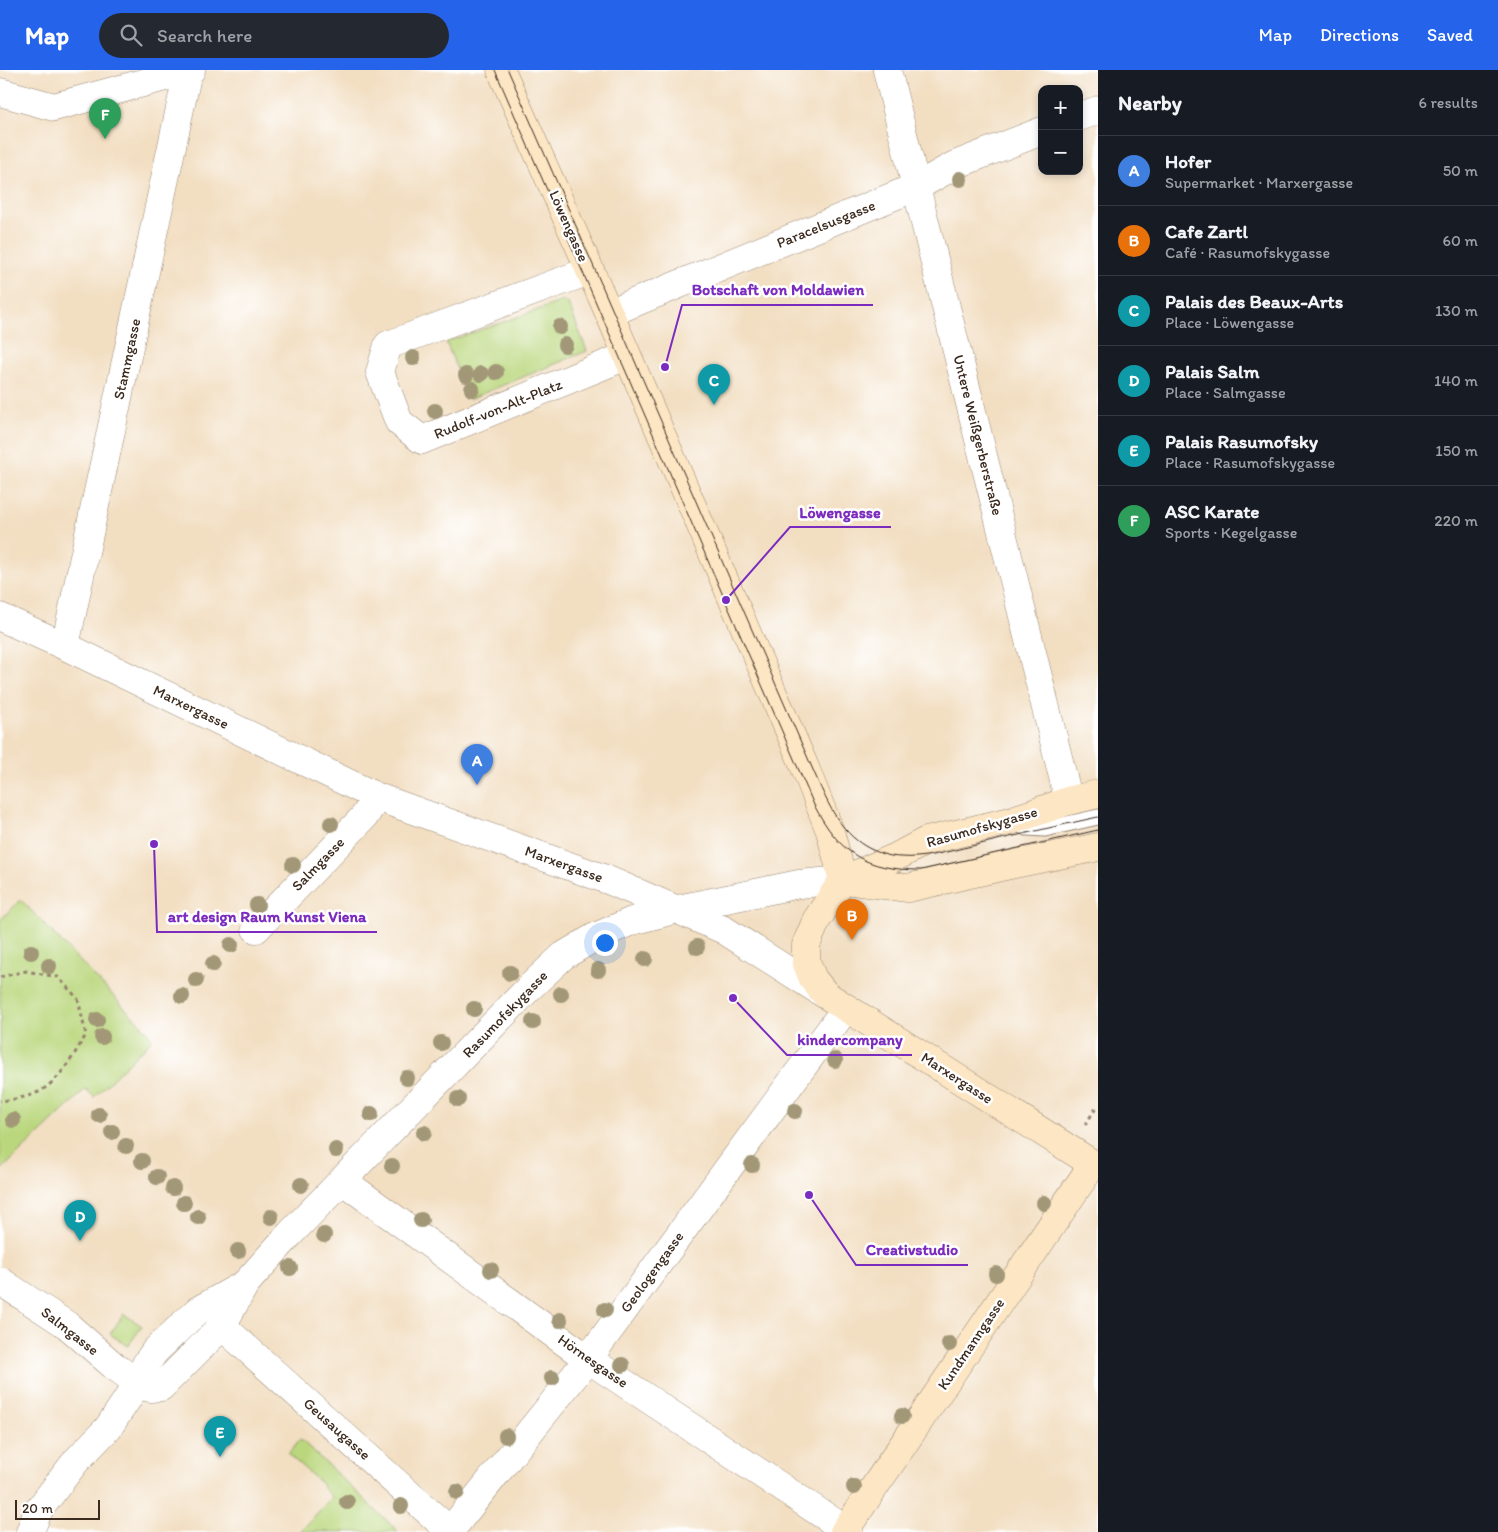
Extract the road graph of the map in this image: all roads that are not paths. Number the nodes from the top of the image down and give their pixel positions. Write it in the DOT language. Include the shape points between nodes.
graph roads {
  1 [pos="190,70"];
  2 [pos="501,70"];
  3 [pos="887,70"];
  4 [pos="0,92"];
  5 [pos="1098,110"];
  6 [pos="1083,116"];
  7 [pos="1038,133"];
  8 [pos="916,187"];
  9 [pos="589,271"];
  10 [pos="609,313"];
  11 [pos="626,356"];
  12 [pos="0,617"];
  13 [pos="65,646"];
  14 [pos="1098,794"];
  15 [pos="377,797"];
  16 [pos="1068,801"];
  17 [pos="1098,817"];
  18 [pos="1010,821"];
  19 [pos="1098,847"];
  20 [pos="843,880"];
  21 [pos="678,909"];
  22 [pos="256,929"];
  23 [pos="836,1002"];
  24 [pos="1096,1162"];
  25 [pos="343,1181"];
  26 [pos="0,1281"];
  27 [pos="245,1284"];
  28 [pos="222,1326"];
  29 [pos="588,1360"];
  30 [pos="138,1383"];
  31 [pos="450,1531"];
  32 [pos="846,1531"];
  33 [pos="30,1532"];
  1 -- 4 [label="street" via="54,107"];
  1 -- 13 [label="street, Stammgasse"];
  2 -- 9 [label="street, Löwengasse"];
  3 -- 8 [label="street, Untere Weißgerberstraße"];
  5 -- 6 [label="street"];
  7 -- 8 [label="street, Paracelsusgasse" via="955,164"];
  8 -- 10 [label="street, Paracelsusgasse"];
  8 -- 16 [label="street, Untere Weißgerberstraße"];
  9 -- 10 [label="street, Löwengasse"];
  9 -- 11 [label="street, Rudolf-von-Alt-Platz" via="388,344 380,372 399,422 422,440"];
  10 -- 11 [label="street, Löwengasse"];
  11 -- 20 [label="street, Löwengasse" via="804,765 830,831"];
  12 -- 13 [label="street, Marxergasse"];
  13 -- 15 [label="street, Marxergasse"];
  14 -- 16 [label="street, Rasumofskygasse"];
  15 -- 21 [label="street, Marxergasse" via="608,880"];
  15 -- 22 [label="street, Salmgasse" via="364,817"];
  16 -- 18 [label="street, Rasumofskygasse"];
  17 -- 18 [label="lane" via="1046,828 1027,828"];
  18 -- 20 [label="street, Rasumofskygasse" via="926,841"];
  19 -- 20 [label="street, Rasumofskygasse" via="908,888"];
  20 -- 21 [label="street, Rasumofskygasse" via="799,884"];
  20 -- 23 [label="street" via="817,919 806,945 806,962 813,979"];
  21 -- 23 [label="street, Marxergasse" via="724,930"];
  21 -- 25 [label="street, Rasumofskygasse" via="632,921 563,956"];
  23 -- 24 [label="street, Marxergasse"];
  23 -- 29 [label="street, Geologengasse"];
  24 -- 32 [label="street, Kundmanngasse"];
  25 -- 27 [label="street, Rasumofskygasse"];
  25 -- 29 [label="street, Hörnesgasse"];
  26 -- 30 [label="street, Salmgasse" via="67,1325"];
  27 -- 28 [label="street, Rasumofskygasse"];
  27 -- 30 [label="street, Rasumofskygasse" via="196,1311 155,1351"];
  28 -- 30 [label="street, Rasumofskygasse" via="161,1387 150,1388"];
  28 -- 31 [label="street, Geusaugasse"];
  29 -- 31 [label="street, Geologengasse"];
  29 -- 32 [label="street, Hörnesgasse"];
  30 -- 33 [label="street, Rasumofskygasse" via="108,1428 56,1487 38,1512"];
}
